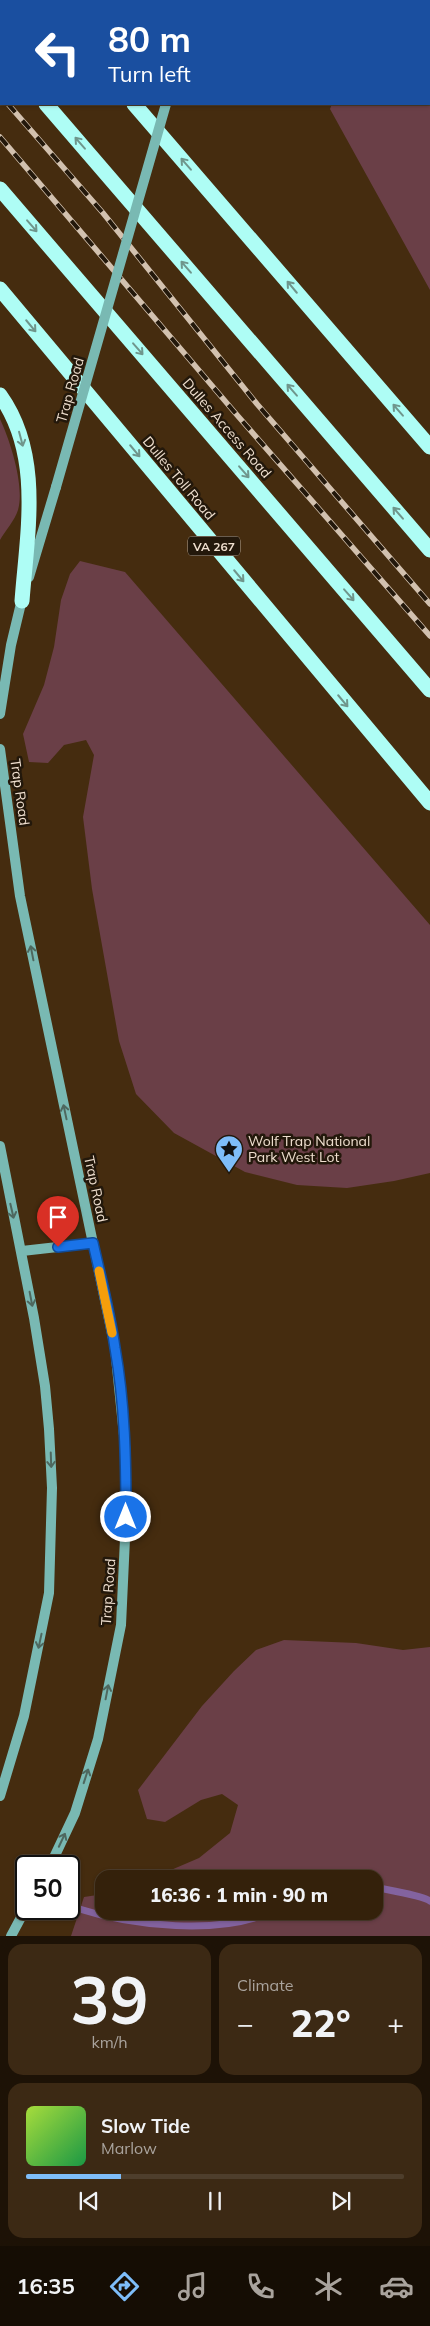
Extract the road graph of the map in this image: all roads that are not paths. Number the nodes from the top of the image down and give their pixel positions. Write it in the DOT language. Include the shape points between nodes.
graph roads {
  1 [pos="47,105"];
  2 [pos="135,105"];
  3 [pos="166,105"];
  4 [pos="0,188"];
  5 [pos="0,289"];
  6 [pos="0,395"];
  7 [pos="430,447"];
  8 [pos="430,550"];
  9 [pos="22,601"];
  10 [pos="430,690"];
  11 [pos="0,714"];
  12 [pos="0,749"];
  13 [pos="430,803"];
  14 [pos="0,1146"];
  15 [pos="93,1243"];
  16 [pos="22,1251"];
  17 [pos="0,1796"];
  18 [pos="55,1855"];
  19 [pos="20,1920"];
  20 [pos="11,1936"];
  8 -- 1 [label="highway, one-way"];
  7 -- 2 [label="highway, one-way"];
  3 -- 9 [label="main road, Trap Road, bridge"];
  4 -- 10 [label="highway, Dulles Access Road, one-way"];
  5 -- 13 [label="highway, Dulles Toll Road / VA 267, one-way"];
  6 -- 9 [label="highway, one-way" via="20,434 29,473"];
  9 -- 11 [label="main road, Trap Road" via="9,654"];
  15 -- 12 [label="main road, Trap Road, one-way" via="20,896"];
  14 -- 16 [label="main road, one-way"];
  15 -- 16 [label="main road"];
  18 -- 15 [label="main road, Trap Road, one-way" via="75,1813 98,1739 121,1625 126,1455 115,1348"];
  16 -- 17 [label="main road, one-way" via="49,1429 52,1488 49,1593 24,1716"];
  19 -- 20 [label="main road"];
}
